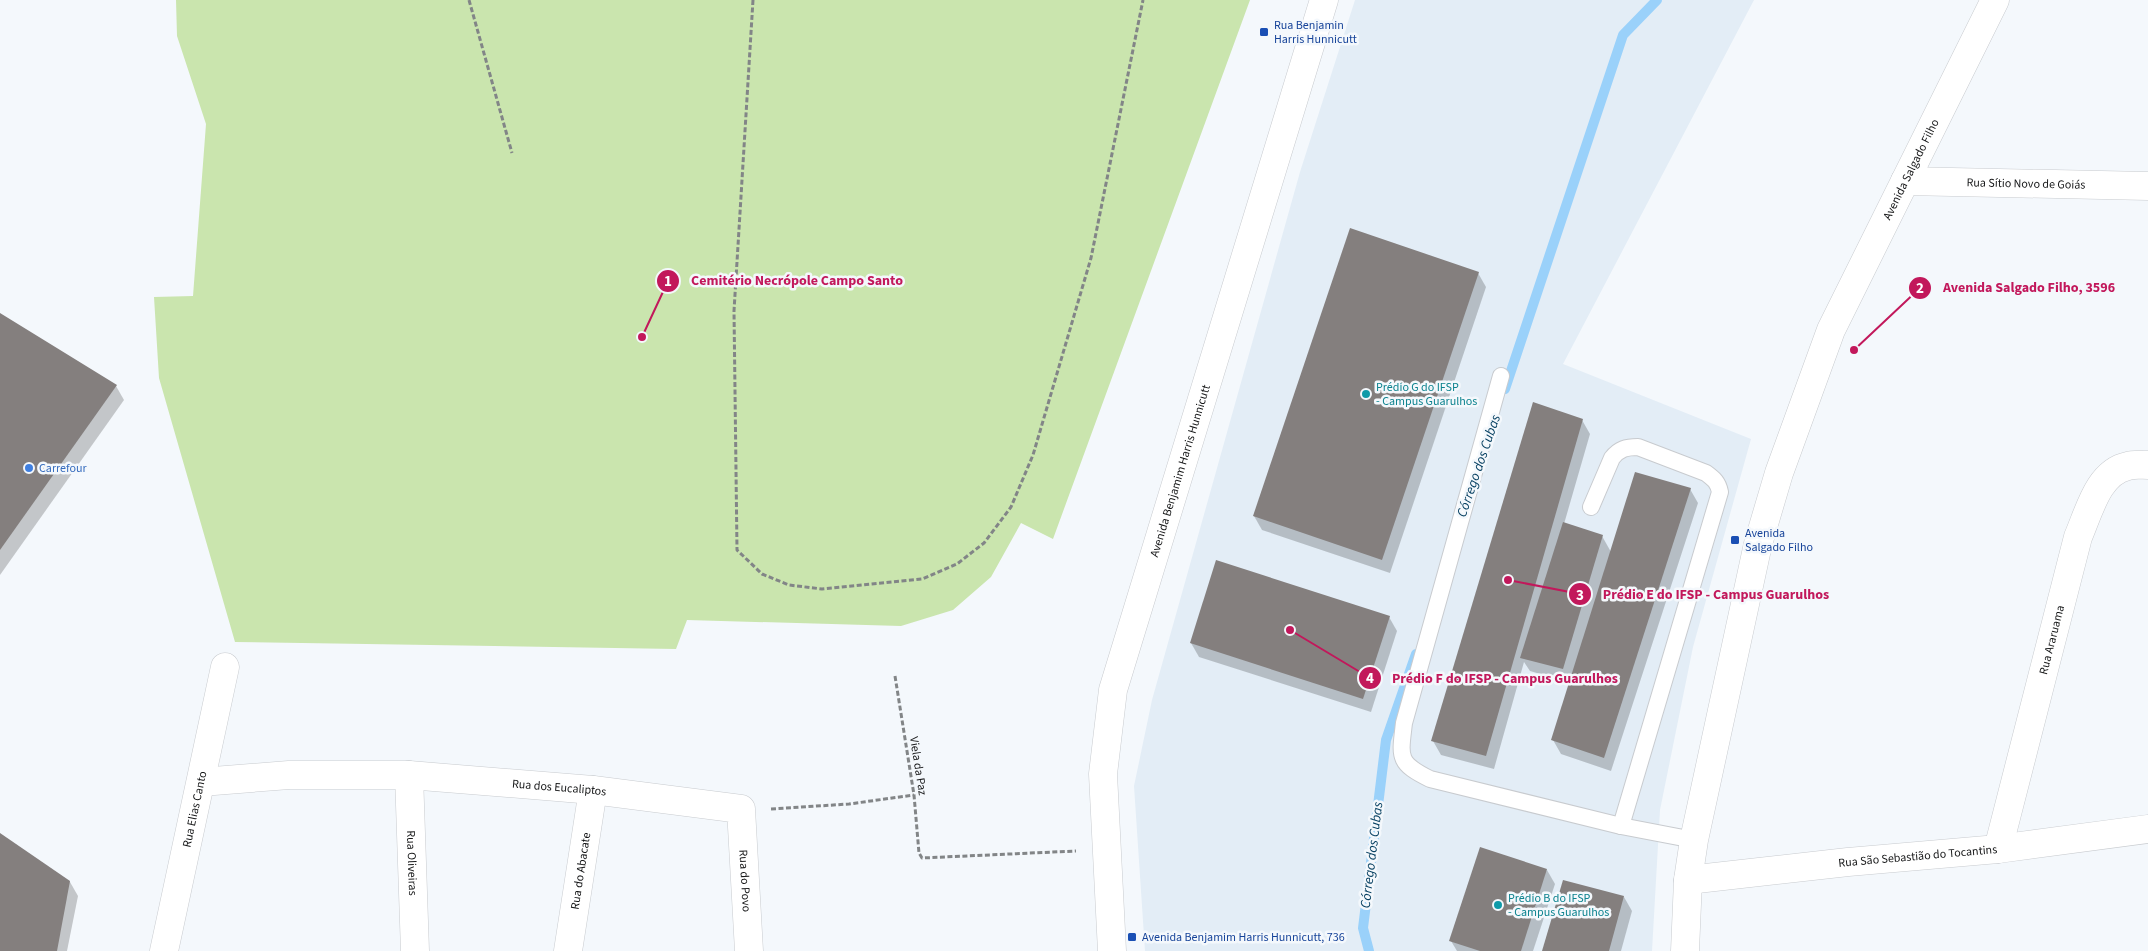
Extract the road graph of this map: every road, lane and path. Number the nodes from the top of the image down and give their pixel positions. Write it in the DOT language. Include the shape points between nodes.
graph roads {
  1 [pos="469,0"];
  2 [pos="753,0"];
  3 [pos="1143,0"];
  4 [pos="1324,0"];
  5 [pos="1996,0"];
  6 [pos="512,153"];
  7 [pos="1905,181"];
  8 [pos="2148,186"];
  9 [pos="1501,376"];
  10 [pos="2148,465"];
  11 [pos="1591,507"];
  12 [pos="225,667"];
  13 [pos="895,676"];
  14 [pos="409,775"];
  15 [pos="201,782"];
  16 [pos="592,790"];
  17 [pos="914,795"];
  18 [pos="741,809"];
  19 [pos="1621,826"];
  20 [pos="2148,830"];
  21 [pos="1694,840"];
  22 [pos="1998,849"];
  23 [pos="1106,850"];
  24 [pos="1688,880"];
  25 [pos="164,951"];
  26 [pos="415,951"];
  27 [pos="568,951"];
  28 [pos="749,951"];
  29 [pos="1112,951"];
  30 [pos="1684,951"];
  1 -- 6 [label="path"];
  2 -- 3 [label="path" via="734,311 737,550 762,574 789,585 822,589 922,579 957,564 984,544 1011,507 1033,455 1091,258"];
  4 -- 23 [label="street, Avenida Benjamim Harris Hunnicutt" via="1113,690 1103,774"];
  5 -- 7 [label="street, Avenida Salgado Filho"];
  7 -- 8 [label="street, Rua Sítio Novo de Goiás"];
  7 -- 21 [label="street, Avenida Salgado Filho" via="1831,330 1779,473 1758,544"];
  9 -- 19 [label="lane" via="1404,723 1403,761 1430,780"];
  10 -- 22 [label="street, Rua Araruama" via="2128,466 2112,473 2097,493 2078,537"];
  11 -- 19 [label="lane" via="1612,458 1626,447 1638,448 1706,474 1719,485 1720,492"];
  12 -- 15 [label="street, Rua Elias Canto"];
  13 -- 17 [label="path, Viela da Paz"];
  14 -- 15 [label="street, Rua dos Eucaliptos" via="289,775"];
  14 -- 16 [label="street, Rua dos Eucaliptos"];
  14 -- 26 [label="street, Rua Oliveiras"];
  15 -- 25 [label="street, Rua Elias Canto"];
  16 -- 18 [label="street, Rua dos Eucaliptos"];
  16 -- 27 [label="street, Rua do Abacate"];
  17 -- 18 [label="path" via="848,804"];
  17 -- 23 [label="path, Viela da Paz" via="922,858"];
  18 -- 28 [label="street, Rua do Povo"];
  19 -- 21 [label="lane"];
  20 -- 22 [label="street, Rua São Sebastião do Tocantins"];
  21 -- 24 [label="street, Avenida Salgado Filho"];
  22 -- 24 [label="street, Rua São Sebastião do Tocantins"];
  23 -- 29 [label="street, Avenida Benjamim Harris Hunnicutt"];
  24 -- 30 [label="street, Avenida Salgado Filho"];
}
